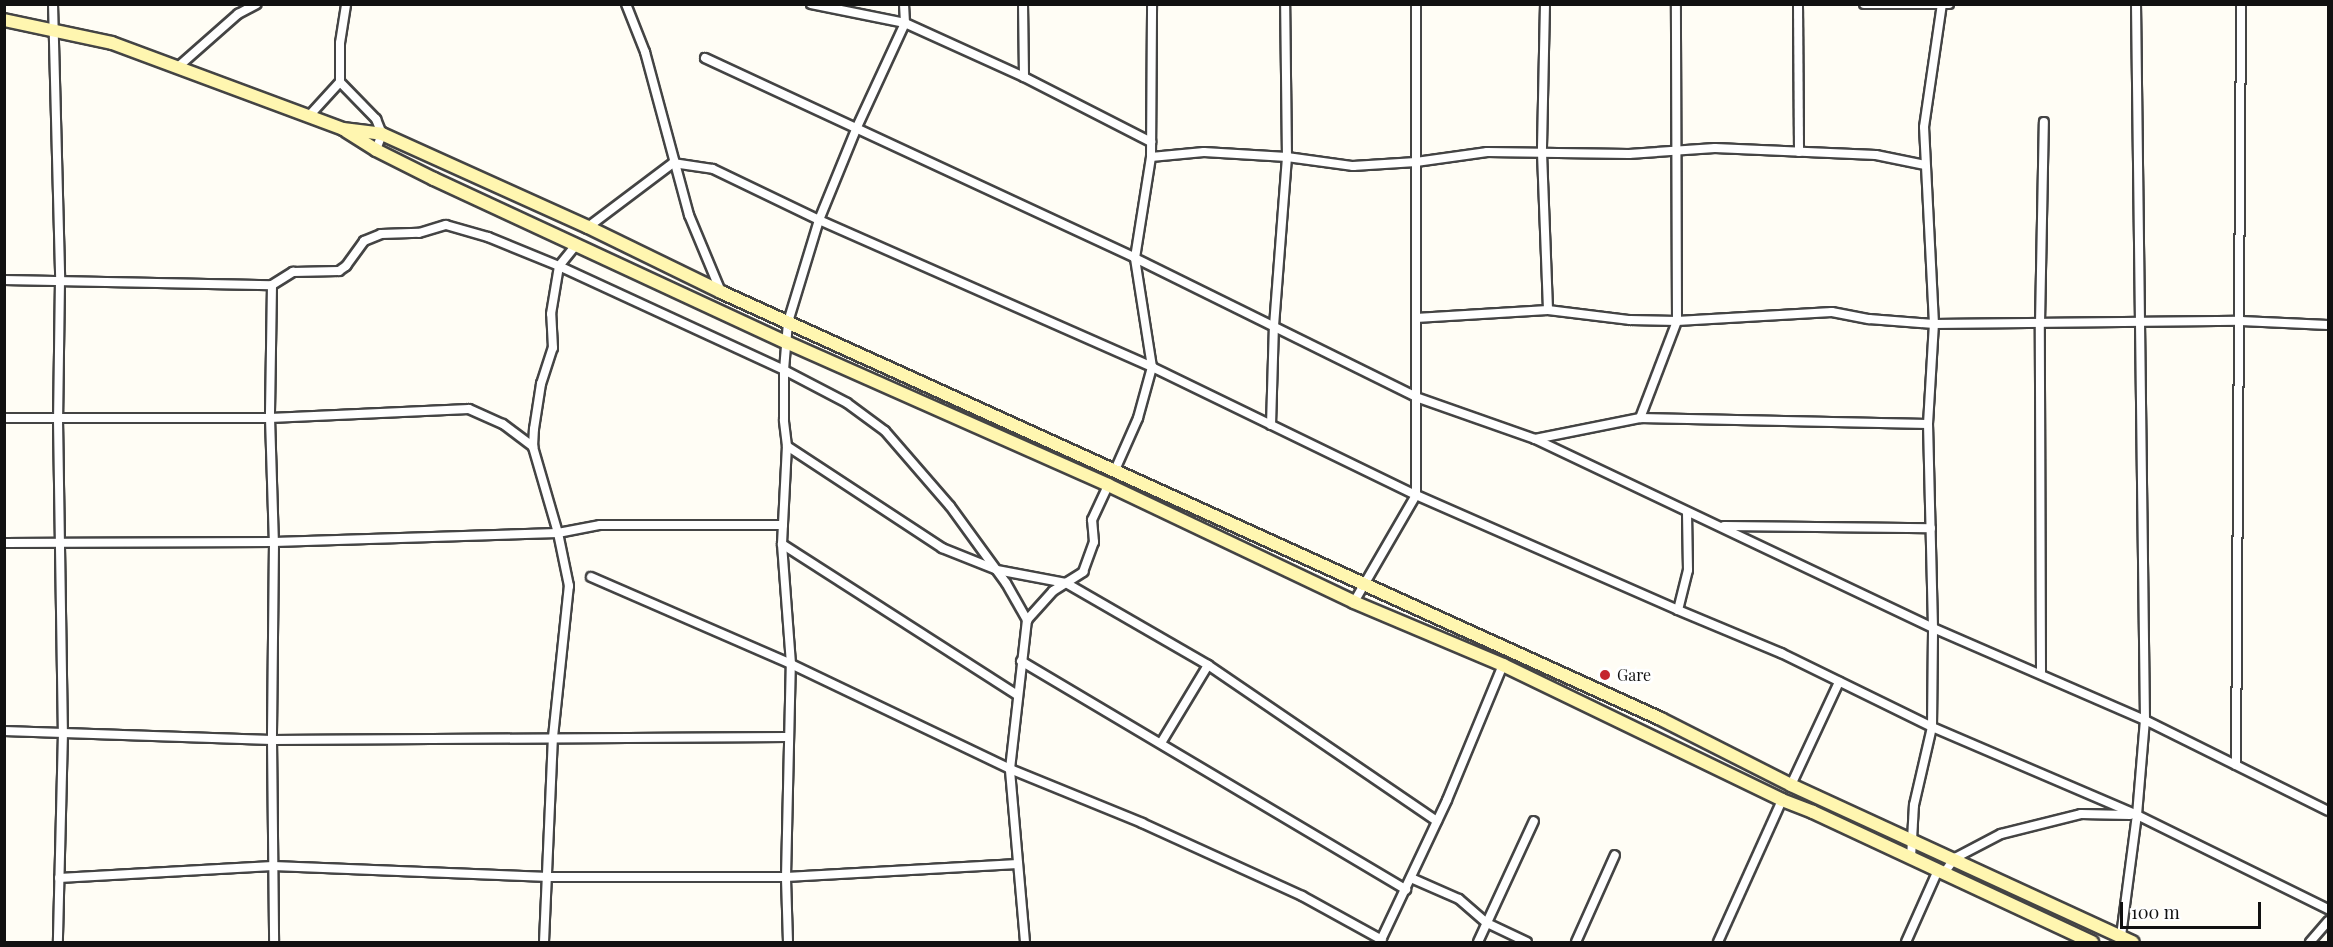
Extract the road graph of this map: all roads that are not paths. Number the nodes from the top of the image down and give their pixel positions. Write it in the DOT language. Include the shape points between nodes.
graph roads {
  1 [pos="53,4"];
  2 [pos="257,4"];
  3 [pos="346,4"];
  4 [pos="626,4"];
  5 [pos="812,4"];
  6 [pos="904,4"];
  7 [pos="1023,4"];
  8 [pos="1152,4"];
  9 [pos="1285,4"];
  10 [pos="1416,4"];
  11 [pos="1545,4"];
  12 [pos="1676,4"];
  13 [pos="1798,4"];
  14 [pos="1864,4"];
  15 [pos="2136,4"];
  16 [pos="2241,4"];
  17 [pos="1945,5"];
  18 [pos="4,20"];
  19 [pos="905,23"];
  20 [pos="54,29"];
  21 [pos="705,58"];
  22 [pos="179,66"];
  23 [pos="1024,77"];
  24 [pos="340,82"];
  25 [pos="308,117"];
  26 [pos="2044,122"];
  27 [pos="856,127"];
  28 [pos="343,129"];
  29 [pos="381,134"];
  30 [pos="1151,142"];
  31 [pos="376,150"];
  32 [pos="1676,151"];
  33 [pos="1799,152"];
  34 [pos="1542,153"];
  35 [pos="1151,157"];
  36 [pos="1287,157"];
  37 [pos="1416,162"];
  38 [pos="673,163"];
  39 [pos="1925,165"];
  40 [pos="819,220"];
  41 [pos="588,227"];
  42 [pos="576,244"];
  43 [pos="1135,258"];
  44 [pos="559,266"];
  45 [pos="4,280"];
  46 [pos="60,280"];
  47 [pos="272,285"];
  48 [pos="721,292"];
  49 [pos="1548,310"];
  50 [pos="1416,318"];
  51 [pos="1677,321"];
  52 [pos="2140,321"];
  53 [pos="2241,321"];
  54 [pos="788,322"];
  55 [pos="2040,323"];
  56 [pos="1934,324"];
  57 [pos="2328,325"];
  58 [pos="1274,326"];
  59 [pos="788,343"];
  60 [pos="1152,367"];
  61 [pos="784,370"];
  62 [pos="1416,397"];
  63 [pos="4,418"];
  64 [pos="270,418"];
  65 [pos="1640,418"];
  66 [pos="58,420"];
  67 [pos="1928,424"];
  68 [pos="1271,425"];
  69 [pos="1535,439"];
  70 [pos="787,446"];
  71 [pos="533,447"];
  72 [pos="1115,470"];
  73 [pos="1108,485"];
  74 [pos="1416,495"];
  75 [pos="1687,513"];
  76 [pos="783,525"];
  77 [pos="1719,526"];
  78 [pos="1931,528"];
  79 [pos="558,533"];
  80 [pos="274,542"];
  81 [pos="4,543"];
  82 [pos="59,544"];
  83 [pos="782,544"];
  84 [pos="997,570"];
  85 [pos="591,577"];
  86 [pos="1066,583"];
  87 [pos="1362,585"];
  88 [pos="1354,602"];
  89 [pos="1678,610"];
  90 [pos="1027,620"];
  91 [pos="1933,628"];
  92 [pos="1509,649"];
  93 [pos="1021,661"];
  94 [pos="791,664"];
  95 [pos="1208,665"];
  96 [pos="1503,665"];
  97 [pos="2041,672"];
  98 [pos="1839,682"];
  99 [pos="1017,695"];
  100 [pos="2145,720"];
  101 [pos="1932,727"];
  102 [pos="4,731"];
  103 [pos="63,732"];
  104 [pos="553,737"];
  105 [pos="787,737"];
  106 [pos="272,740"];
  107 [pos="1161,743"];
  108 [pos="2236,765"];
  109 [pos="1010,769"];
  110 [pos="1791,785"];
  111 [pos="1782,800"];
  112 [pos="2328,811"];
  113 [pos="2137,815"];
  114 [pos="1437,821"];
  115 [pos="1534,821"];
  116 [pos="1913,839"];
  117 [pos="1615,855"];
  118 [pos="1911,858"];
  119 [pos="1955,858"];
  120 [pos="1018,864"];
  121 [pos="273,866"];
  122 [pos="1941,871"];
  123 [pos="786,876"];
  124 [pos="549,877"];
  125 [pos="59,878"];
  126 [pos="1411,878"];
  127 [pos="1406,890"];
  128 [pos="2328,909"];
  129 [pos="2328,921"];
  130 [pos="1487,923"];
  131 [pos="2121,936"];
  132 [pos="1381,941"];
  133 [pos="57,942"];
  134 [pos="274,942"];
  135 [pos="544,942"];
  136 [pos="788,942"];
  137 [pos="1025,942"];
  138 [pos="1478,942"];
  139 [pos="1527,942"];
  140 [pos="1576,942"];
  141 [pos="1718,942"];
  142 [pos="1906,942"];
  143 [pos="2092,942"];
  144 [pos="2133,942"];
  145 [pos="2310,942"];
  1 -- 20 [label="street"];
  2 -- 22 [label="street" via="238,14"];
  3 -- 24 [label="street"];
  4 -- 38 [label="street" via="645,52"];
  5 -- 19 [label="street"];
  6 -- 19 [label="street"];
  7 -- 23 [label="street"];
  8 -- 30 [label="street"];
  9 -- 36 [label="street"];
  10 -- 37 [label="street"];
  11 -- 34 [label="street"];
  12 -- 32 [label="street"];
  13 -- 33 [label="street"];
  14 -- 17 [label="street"];
  15 -- 52 [label="street"];
  16 -- 53 [label="street"];
  17 -- 39 [label="street" via="1924,127"];
  18 -- 20 [label="main road"];
  19 -- 23 [label="street"];
  19 -- 27 [label="street"];
  20 -- 22 [label="main road"];
  20 -- 46 [label="street"];
  21 -- 27 [label="street"];
  22 -- 25 [label="main road"];
  23 -- 30 [label="street"];
  24 -- 25 [label="street"];
  24 -- 29 [label="street" via="376,119"];
  25 -- 28 [label="main road"];
  26 -- 55 [label="street"];
  27 -- 40 [label="street"];
  27 -- 43 [label="street"];
  28 -- 29 [label="main road"];
  28 -- 31 [label="main road"];
  29 -- 31 [label="street"];
  29 -- 41 [label="main road"];
  30 -- 35 [label="street"];
  31 -- 42 [label="main road"];
  32 -- 33 [label="street" via="1715,148"];
  32 -- 34 [label="street"];
  32 -- 51 [label="street"];
  33 -- 39 [label="street" via="1876,154"];
  34 -- 37 [label="street" via="1487,152"];
  34 -- 49 [label="street"];
  35 -- 36 [label="street" via="1204,152"];
  35 -- 43 [label="street"];
  36 -- 37 [label="street" via="1353,166"];
  36 -- 58 [label="street"];
  37 -- 50 [label="street"];
  38 -- 40 [label="street" via="713,169"];
  38 -- 41 [label="street"];
  38 -- 48 [label="street" via="689,215"];
  39 -- 56 [label="street"];
  40 -- 54 [label="street"];
  40 -- 60 [label="street"];
  41 -- 48 [label="main road"];
  42 -- 44 [label="street"];
  42 -- 59 [label="main road"];
  43 -- 58 [label="street"];
  43 -- 60 [label="street"];
  44 -- 47 [label="street" via="488,237 446,225 419,233 381,234 364,241 339,271 293,272"];
  44 -- 61 [label="street"];
  44 -- 71 [label="street" via="551,314 553,348 541,384"];
  45 -- 46 [label="street"];
  46 -- 47 [label="street"];
  46 -- 66 [label="street"];
  47 -- 64 [label="street"];
  48 -- 54 [label="main road"];
  49 -- 50 [label="street"];
  49 -- 51 [label="street"];
  50 -- 62 [label="street"];
  51 -- 56 [label="street" via="1832,312"];
  51 -- 65 [label="street"];
  52 -- 53 [label="street"];
  52 -- 55 [label="street"];
  52 -- 100 [label="street"];
  53 -- 57 [label="street"];
  53 -- 108 [label="street"];
  54 -- 59 [label="street"];
  54 -- 72 [label="main road"];
  55 -- 56 [label="street"];
  55 -- 97 [label="street"];
  56 -- 67 [label="street"];
  58 -- 62 [label="street"];
  58 -- 68 [label="street"];
  59 -- 61 [label="street"];
  59 -- 73 [label="main road"];
  60 -- 68 [label="street"];
  60 -- 72 [label="street" via="1138,418"];
  61 -- 70 [label="street"];
  61 -- 84 [label="street" via="847,403 885,431"];
  62 -- 69 [label="street"];
  62 -- 74 [label="street"];
  63 -- 66 [label="street"];
  64 -- 66 [label="street"];
  64 -- 71 [label="street" via="469,409 503,424"];
  64 -- 80 [label="street"];
  65 -- 67 [label="street"];
  65 -- 69 [label="street"];
  66 -- 82 [label="street"];
  67 -- 78 [label="street"];
  68 -- 74 [label="street"];
  69 -- 75 [label="street"];
  70 -- 76 [label="street"];
  70 -- 84 [label="street" via="942,548"];
  71 -- 79 [label="street"];
  72 -- 87 [label="main road"];
  73 -- 86 [label="street" via="1092,520 1094,542 1083,572"];
  73 -- 88 [label="main road"];
  74 -- 87 [label="street"];
  74 -- 89 [label="street"];
  75 -- 77 [label="street"];
  75 -- 89 [label="street" via="1688,570"];
  76 -- 79 [label="street" via="600,525"];
  76 -- 83 [label="street"];
  77 -- 78 [label="street"];
  77 -- 91 [label="street"];
  78 -- 91 [label="street"];
  79 -- 80 [label="street"];
  79 -- 104 [label="street" via="569,586"];
  80 -- 82 [label="street"];
  80 -- 106 [label="street"];
  81 -- 82 [label="street"];
  82 -- 103 [label="street"];
  83 -- 94 [label="street"];
  83 -- 99 [label="street"];
  84 -- 86 [label="street"];
  84 -- 90 [label="street"];
  85 -- 94 [label="street"];
  86 -- 90 [label="street" via="1053,591"];
  86 -- 95 [label="street"];
  87 -- 88 [label="street"];
  87 -- 92 [label="main road"];
  88 -- 96 [label="main road"];
  89 -- 98 [label="street"];
  90 -- 93 [label="street"];
  91 -- 97 [label="street"];
  91 -- 101 [label="street"];
  92 -- 96 [label="main road"];
  92 -- 110 [label="main road"];
  93 -- 99 [label="street"];
  93 -- 107 [label="street"];
  94 -- 105 [label="street"];
  94 -- 109 [label="street"];
  95 -- 107 [label="street"];
  95 -- 114 [label="street"];
  96 -- 111 [label="main road"];
  96 -- 114 [label="street"];
  97 -- 100 [label="street"];
  98 -- 101 [label="street"];
  98 -- 110 [label="street"];
  99 -- 109 [label="street"];
  100 -- 108 [label="street"];
  100 -- 113 [label="street"];
  101 -- 113 [label="street"];
  101 -- 116 [label="street" via="1914,805"];
  102 -- 103 [label="street"];
  103 -- 106 [label="street"];
  103 -- 125 [label="street"];
  104 -- 105 [label="street"];
  104 -- 106 [label="street"];
  104 -- 124 [label="street"];
  105 -- 123 [label="street"];
  106 -- 121 [label="street"];
  107 -- 127 [label="street"];
  108 -- 112 [label="street"];
  109 -- 120 [label="street"];
  109 -- 132 [label="street" via="1142,823 1302,896"];
  110 -- 116 [label="main road"];
  111 -- 118 [label="main road"];
  111 -- 141 [label="street"];
  113 -- 119 [label="street" via="2082,814 2001,834"];
  113 -- 128 [label="street"];
  113 -- 131 [label="street"];
  114 -- 126 [label="street"];
  115 -- 130 [label="street"];
  116 -- 118 [label="street"];
  116 -- 119 [label="main road"];
  117 -- 140 [label="street"];
  118 -- 122 [label="main road"];
  119 -- 122 [label="street"];
  119 -- 131 [label="main road"];
  120 -- 123 [label="street"];
  120 -- 137 [label="street"];
  121 -- 124 [label="street"];
  121 -- 125 [label="street"];
  121 -- 134 [label="street"];
  122 -- 142 [label="street"];
  122 -- 143 [label="main road"];
  123 -- 124 [label="street"];
  123 -- 136 [label="street"];
  124 -- 135 [label="street"];
  125 -- 133 [label="street"];
  126 -- 127 [label="street"];
  126 -- 130 [label="street" via="1459,899"];
  127 -- 132 [label="street"];
  129 -- 145 [label="street"];
  130 -- 138 [label="street"];
  130 -- 139 [label="street"];
  131 -- 144 [label="main road"];
}
